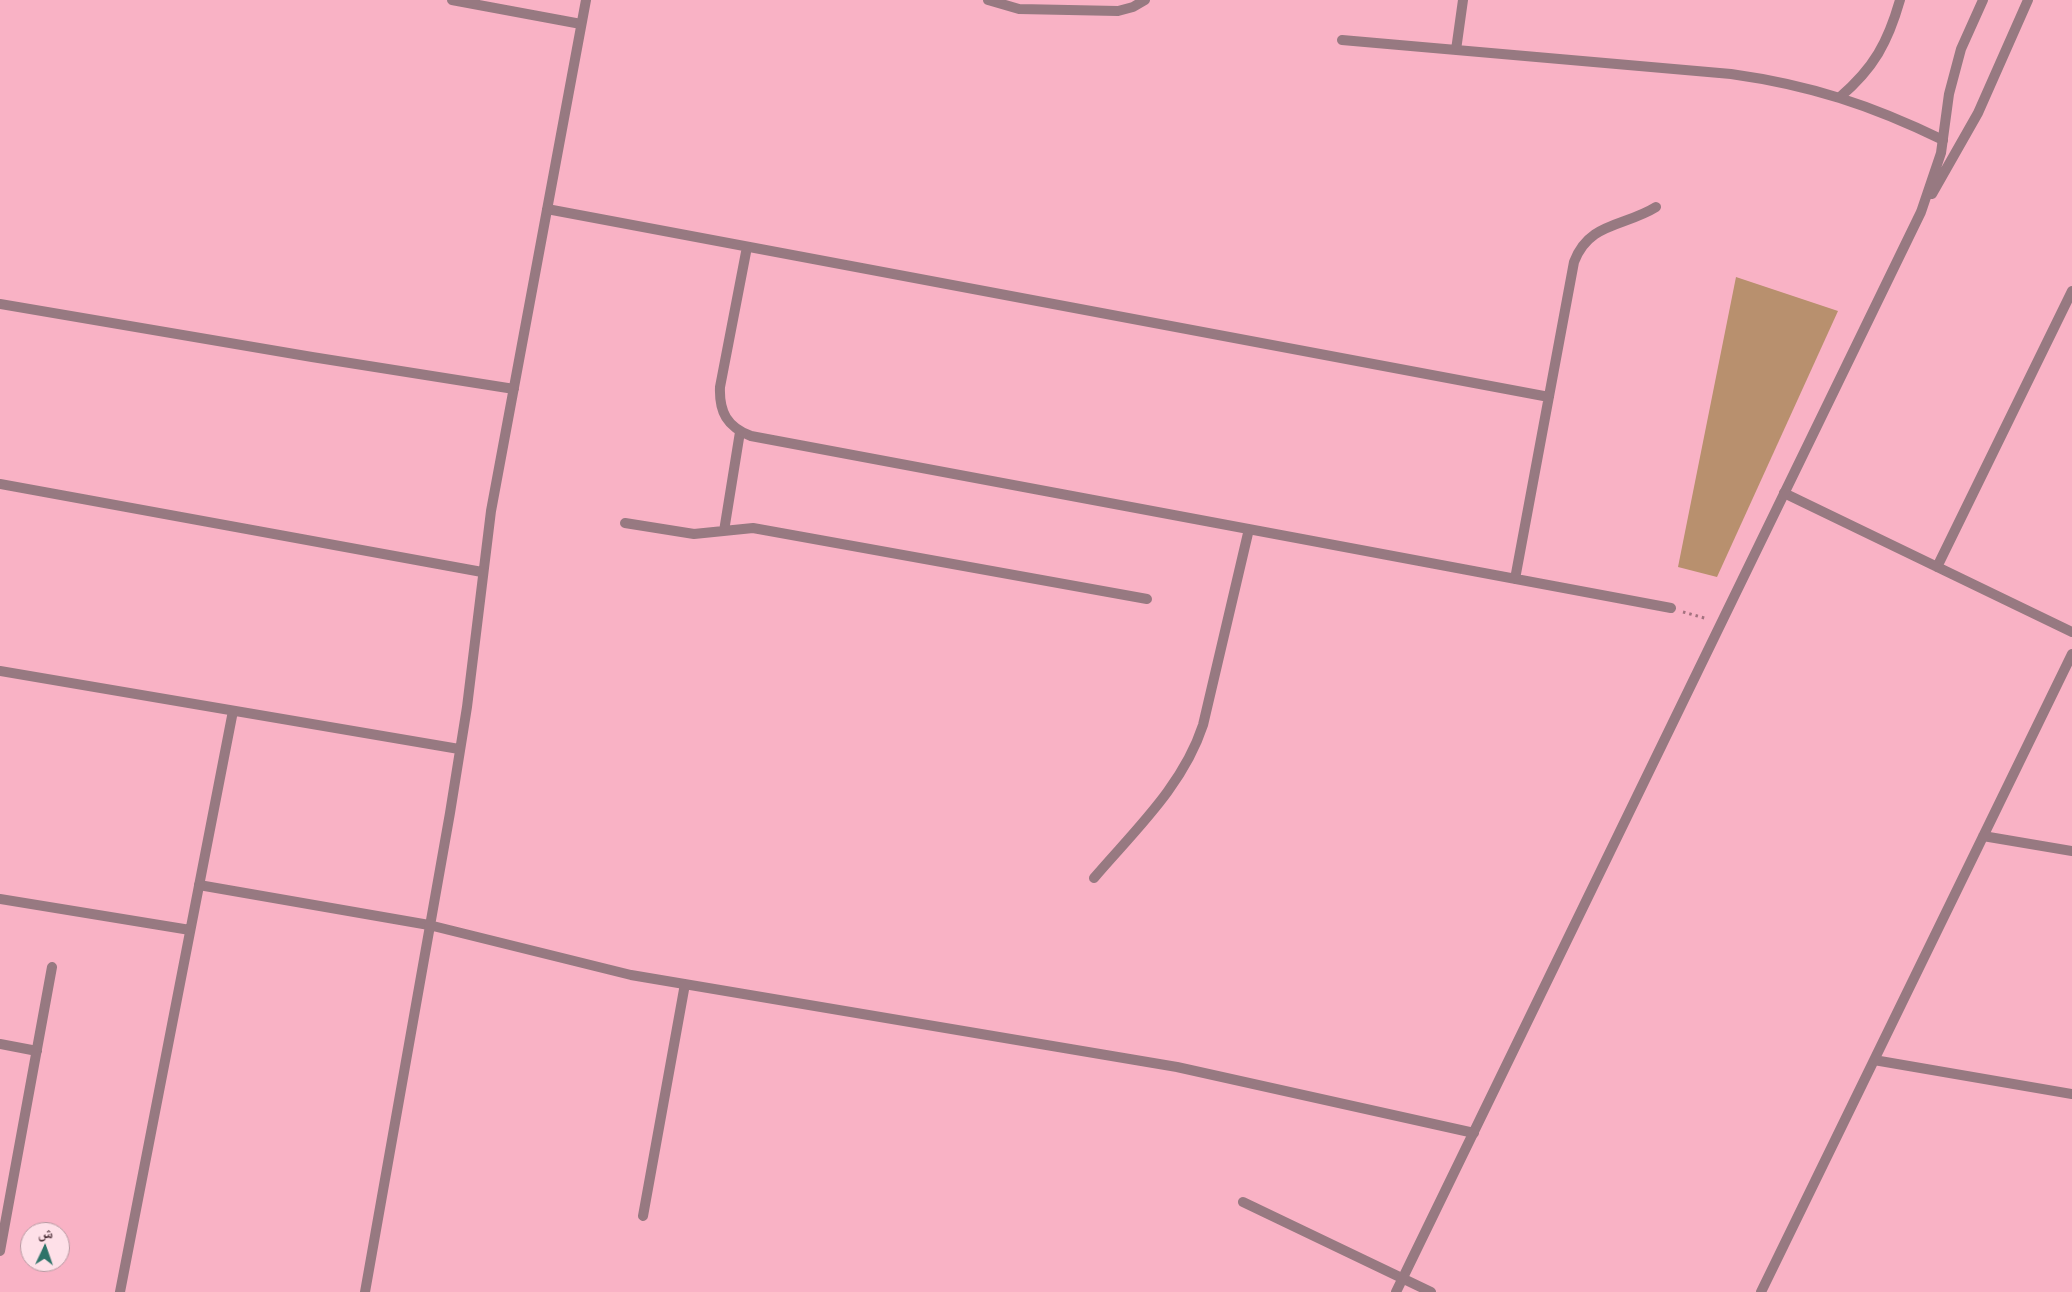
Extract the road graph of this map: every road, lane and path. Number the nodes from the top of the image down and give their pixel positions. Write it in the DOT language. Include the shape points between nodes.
graph roads {
  1 [pos="452,0"];
  2 [pos="586,0"];
  3 [pos="988,0"];
  4 [pos="1145,0"];
  5 [pos="1462,0"];
  6 [pos="1900,0"];
  7 [pos="1982,0"];
  8 [pos="2028,0"];
  9 [pos="581,24"];
  10 [pos="1342,40"];
  11 [pos="1456,50"];
  12 [pos="1840,97"];
  13 [pos="1943,140"];
  14 [pos="1656,206"];
  15 [pos="547,209"];
  16 [pos="1921,212"];
  17 [pos="747,247"];
  18 [pos="2072,291"];
  19 [pos="0,304"];
  20 [pos="514,389"];
  21 [pos="1549,397"];
  22 [pos="740,432"];
  23 [pos="0,484"];
  24 [pos="1784,493"];
  25 [pos="625,523"];
  26 [pos="1249,529"];
  27 [pos="724,531"];
  28 [pos="1937,567"];
  29 [pos="482,572"];
  30 [pos="1515,579"];
  31 [pos="1147,599"];
  32 [pos="1671,608"];
  33 [pos="1721,623"];
  34 [pos="2072,632"];
  35 [pos="2072,654"];
  36 [pos="0,672"];
  37 [pos="233,711"];
  38 [pos="459,750"];
  39 [pos="1983,836"];
  40 [pos="2072,851"];
  41 [pos="1094,878"];
  42 [pos="199,885"];
  43 [pos="0,899"];
  44 [pos="429,925"];
  45 [pos="190,930"];
  46 [pos="52,967"];
  47 [pos="685,984"];
  48 [pos="0,1044"];
  49 [pos="37,1051"];
  50 [pos="1874,1060"];
  51 [pos="2072,1094"];
  52 [pos="1474,1133"];
  53 [pos="1242,1202"];
  54 [pos="643,1216"];
  55 [pos="0,1251"];
  56 [pos="1402,1278"];
  57 [pos="120,1292"];
  58 [pos="365,1292"];
  59 [pos="1396,1292"];
  60 [pos="1431,1292"];
  61 [pos="1761,1292"];
  1 -- 9 [label="street"];
  2 -- 9 [label="street"];
  3 -- 4 [label="street" via="1019,9 1118,11"];
  5 -- 11 [label="street"];
  6 -- 12 [label="street" via="1878,56"];
  7 -- 13 [label="street" via="1953,76"];
  8 -- 16 [label="street" via="1978,113"];
  9 -- 15 [label="street"];
  10 -- 11 [label="street"];
  11 -- 12 [label="street" via="1731,74 1786,83"];
  12 -- 13 [label="street"];
  13 -- 16 [label="street" via="1936,172"];
  14 -- 21 [label="street" via="1634,219 1600,230 1583,243 1574,262"];
  15 -- 17 [label="street"];
  15 -- 20 [label="street"];
  16 -- 24 [label="street"];
  17 -- 21 [label="street"];
  17 -- 22 [label="street" via="719,400 723,413"];
  18 -- 28 [label="street"];
  19 -- 20 [label="street"];
  20 -- 29 [label="street"];
  21 -- 30 [label="street"];
  22 -- 26 [label="street"];
  22 -- 27 [label="street"];
  23 -- 29 [label="street"];
  24 -- 28 [label="street"];
  24 -- 33 [label="street"];
  25 -- 27 [label="street" via="694,534"];
  26 -- 30 [label="street"];
  26 -- 41 [label="street" via="1195,747 1167,794"];
  27 -- 31 [label="street" via="753,528"];
  28 -- 34 [label="street"];
  29 -- 38 [label="street"];
  30 -- 32 [label="street"];
  32 -- 33 [label="path"];
  33 -- 52 [label="street"];
  35 -- 39 [label="street"];
  36 -- 37 [label="street"];
  37 -- 38 [label="street"];
  37 -- 42 [label="street"];
  38 -- 44 [label="street"];
  39 -- 40 [label="street"];
  39 -- 50 [label="street"];
  42 -- 44 [label="street"];
  42 -- 45 [label="street"];
  43 -- 45 [label="street"];
  44 -- 47 [label="street" via="631,975"];
  44 -- 58 [label="street"];
  45 -- 57 [label="street"];
  46 -- 49 [label="street"];
  47 -- 52 [label="street" via="1177,1067"];
  47 -- 54 [label="street"];
  48 -- 49 [label="street"];
  49 -- 55 [label="street"];
  50 -- 51 [label="street"];
  50 -- 61 [label="street"];
  52 -- 56 [label="street"];
  53 -- 56 [label="street"];
  56 -- 59 [label="street"];
  56 -- 60 [label="street"];
}
